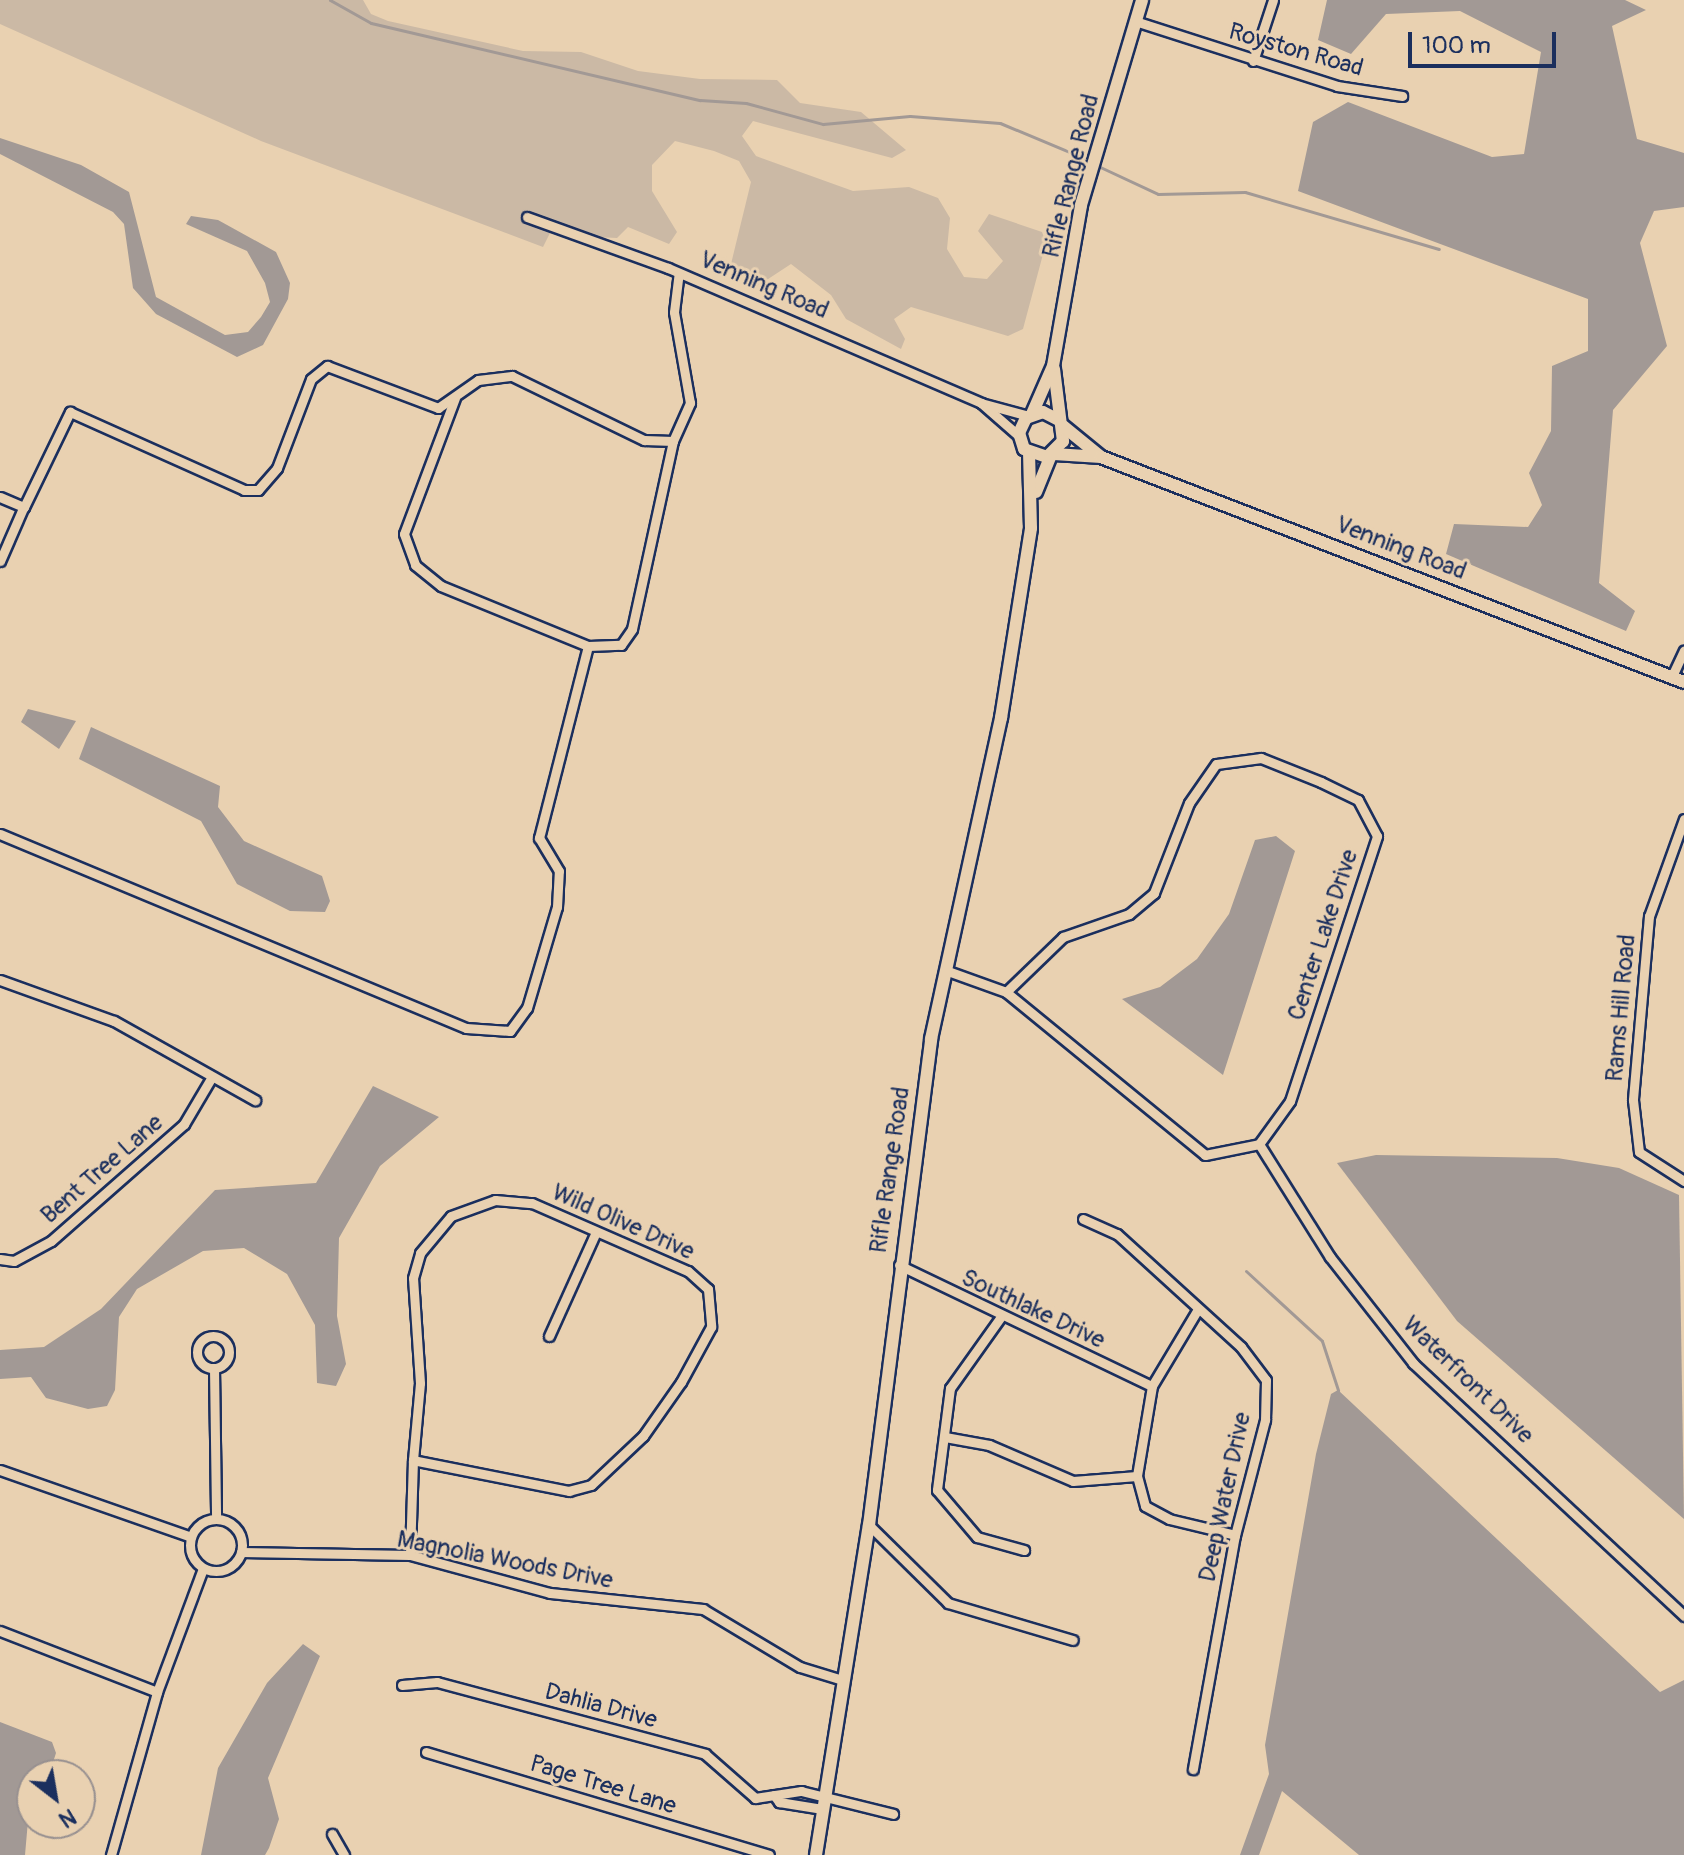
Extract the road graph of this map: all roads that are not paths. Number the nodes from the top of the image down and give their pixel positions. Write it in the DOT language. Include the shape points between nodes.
graph roads {
  1 [pos="1142,0"];
  2 [pos="1273,0"];
  3 [pos="1135,21"];
  4 [pos="1253,61"];
  5 [pos="1402,96"];
  6 [pos="527,217"];
  7 [pos="679,273"];
  8 [pos="1053,366"];
  9 [pos="456,397"];
  10 [pos="981,403"];
  11 [pos="1030,415"];
  12 [pos="1061,423"];
  13 [pos="1019,436"];
  14 [pos="673,441"];
  15 [pos="1029,453"];
  16 [pos="1052,454"];
  17 [pos="1101,457"];
  18 [pos="1035,495"];
  19 [pos="0,497"];
  20 [pos="23,508"];
  21 [pos="0,561"];
  22 [pos="588,646"];
  23 [pos="1684,650"];
  24 [pos="1678,678"];
  25 [pos="1684,819"];
  26 [pos="0,834"];
  27 [pos="945,970"];
  28 [pos="0,980"];
  29 [pos="1006,992"];
  30 [pos="210,1080"];
  31 [pos="255,1100"];
  32 [pos="1259,1144"];
  33 [pos="1684,1181"];
  34 [pos="1083,1219"];
  35 [pos="596,1232"];
  36 [pos="0,1259"];
  37 [pos="899,1265"];
  38 [pos="1198,1309"];
  39 [pos="1000,1318"];
  40 [pos="549,1336"];
  41 [pos="214,1368"];
  42 [pos="1152,1386"];
  43 [pos="945,1437"];
  44 [pos="413,1460"];
  45 [pos="0,1470"];
  46 [pos="1137,1476"];
  47 [pos="216,1519"];
  48 [pos="869,1525"];
  49 [pos="1235,1535"];
  50 [pos="191,1537"];
  51 [pos="1024,1550"];
  52 [pos="241,1552"];
  53 [pos="410,1555"];
  54 [pos="203,1568"];
  55 [pos="1684,1616"];
  56 [pos="0,1631"];
  57 [pos="1073,1640"];
  58 [pos="839,1679"];
  59 [pos="402,1685"];
  60 [pos="157,1692"];
  61 [pos="426,1752"];
  62 [pos="1193,1769"];
  63 [pos="774,1795"];
  64 [pos="825,1795"];
  65 [pos="822,1809"];
  66 [pos="893,1814"];
  67 [pos="332,1834"];
  68 [pos="111,1855"];
  69 [pos="344,1855"];
  70 [pos="769,1855"];
  71 [pos="816,1855"];
  1 -- 3 [label="main road, Rifle Range Road"];
  2 -- 4 [label="street"];
  3 -- 4 [label="street, Royston Road"];
  3 -- 8 [label="main road, Rifle Range Road" via="1081,205"];
  4 -- 5 [label="street, Royston Road"];
  6 -- 7 [label="street, Venning Road"];
  7 -- 10 [label="street, Venning Road"];
  7 -- 14 [label="street" via="674,312 690,403"];
  8 -- 11 [label="main road, Rifle Range Road"];
  8 -- 12 [label="main road, Rifle Range Road"];
  9 -- 14 [label="street" via="485,377 512,376 644,440"];
  9 -- 20 [label="street" via="431,408 324,367 311,379 277,468 253,491 69,412"];
  9 -- 22 [label="street" via="404,534 415,565 441,586"];
  10 -- 11 [label="street, Venning Road"];
  10 -- 13 [label="street, Venning Road"];
  11 -- 12 [label="main road"];
  11 -- 13 [label="main road, Rifle Range Road"];
  12 -- 16 [label="main road, Rifle Range Road"];
  12 -- 17 [label="main road, Venning Road"];
  13 -- 15 [label="main road"];
  14 -- 22 [label="street" via="632,629 615,647"];
  15 -- 16 [label="main road, Venning Road"];
  15 -- 18 [label="main road, Rifle Range Road"];
  16 -- 17 [label="main road, Venning Road"];
  16 -- 18 [label="main road, Rifle Range Road"];
  17 -- 24 [label="main road, Venning Road"];
  18 -- 27 [label="main road, Rifle Range Road" via="1001,718"];
  19 -- 20 [label="street"];
  20 -- 21 [label="street"];
  22 -- 26 [label="street" via="567,720 564,761 540,829 559,871 557,907 527,1008 510,1031 466,1028"];
  23 -- 24 [label="street"];
  25 -- 33 [label="street, Rams Hill Road" via="1649,916 1633,1100 1639,1152"];
  27 -- 29 [label="street"];
  27 -- 37 [label="main road, Rifle Range Road"];
  28 -- 30 [label="street" via="114,1021"];
  29 -- 32 [label="street" via="1205,1155"];
  29 -- 32 [label="street, Center Lake Drive" via="1063,937 1129,914 1154,893 1189,803 1216,764 1261,758 1358,800 1377,836 1290,1101"];
  30 -- 31 [label="street"];
  30 -- 36 [label="street, Bent Tree Lane" via="184,1124 51,1241 14,1261"];
  32 -- 55 [label="street, Waterfront Drive" via="1330,1257 1413,1363"];
  34 -- 38 [label="street, Deep Water Drive" via="1117,1234"];
  35 -- 40 [label="street"];
  35 -- 44 [label="street, Wild Olive Drive" via="532,1203 495,1200 451,1216 433,1232 413,1278 420,1383"];
  35 -- 44 [label="street, Wild Olive Drive" via="700,1278 714,1309 681,1382 643,1436 606,1476 569,1491"];
  37 -- 39 [label="street, Southlake Drive"];
  37 -- 48 [label="main road, Rifle Range Road"];
  38 -- 42 [label="street"];
  38 -- 49 [label="street, Deep Water Drive" via="1266,1380 1265,1420"];
  39 -- 42 [label="street, Southlake Drive"];
  39 -- 43 [label="street" via="950,1388"];
  41 -- 47 [label="street"];
  42 -- 46 [label="street"];
  43 -- 46 [label="street" via="989,1445 1073,1481"];
  43 -- 51 [label="street" via="937,1490 977,1537"];
  44 -- 53 [label="street, Wild Olive Drive"];
  45 -- 50 [label="street"];
  46 -- 49 [label="street" via="1145,1506 1169,1519"];
  47 -- 50 [label="street"];
  47 -- 52 [label="street" via="234,1527"];
  48 -- 57 [label="street" via="948,1603"];
  48 -- 58 [label="main road, Rifle Range Road"];
  49 -- 62 [label="street, Deep Water Drive"];
  50 -- 54 [label="street" via="191,1555"];
  52 -- 53 [label="street, Magnolia Woods Drive"];
  52 -- 54 [label="street" via="228,1568"];
  53 -- 58 [label="street, Magnolia Woods Drive" via="550,1593 703,1609 800,1667"];
  54 -- 60 [label="street"];
  56 -- 60 [label="street"];
  58 -- 64 [label="main road, Rifle Range Road"];
  59 -- 63 [label="street, Dahlia Drive" via="437,1682 705,1754 745,1793"];
  60 -- 68 [label="street"];
  61 -- 70 [label="street, Page Tree Lane"];
  63 -- 64 [label="street, Dahlia Drive"];
  63 -- 65 [label="street, Dahlia Drive" via="779,1802"];
  64 -- 65 [label="main road, Rifle Range Road"];
  64 -- 66 [label="street, Dahlia Drive"];
  65 -- 71 [label="main road, Rifle Range Road"];
  67 -- 69 [label="street"];
}
